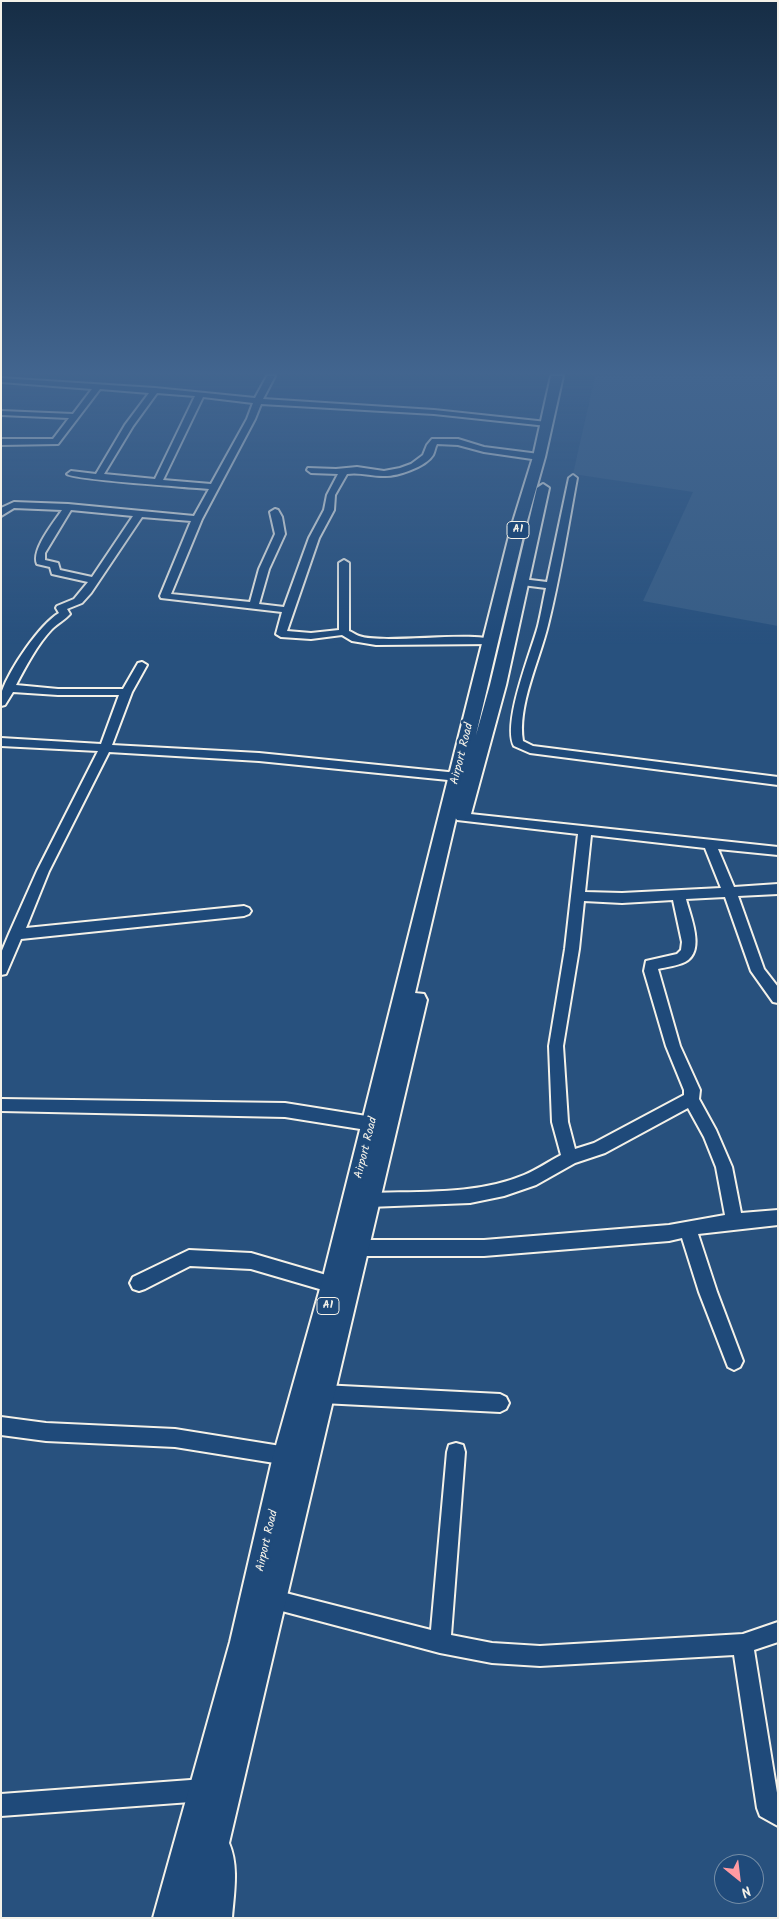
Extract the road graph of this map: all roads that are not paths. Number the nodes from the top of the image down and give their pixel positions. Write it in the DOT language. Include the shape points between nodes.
graph roads {
  1 [pos="105,466"];
  2 [pos="166,466"];
  3 [pos="226,466"];
  4 [pos="411,466"];
  5 [pos="537,466"];
  6 [pos="548,466"];
  7 [pos="311,470"];
  8 [pos="344,471"];
  9 [pos="71,474"];
  10 [pos="98,477"];
  11 [pos="573,478"];
  12 [pos="158,482"];
  13 [pos="214,487"];
  14 [pos="68,507"];
  15 [pos="275,512"];
  16 [pos="1,513"];
  17 [pos="140,513"];
  18 [pos="197,519"];
  19 [pos="344,563"];
  20 [pos="93,580"];
  21 [pos="522,582"];
  22 [pos="551,586"];
  23 [pos="254,604"];
  24 [pos="288,610"];
  25 [pos="344,632"];
  26 [pos="491,642"];
  27 [pos="142,665"];
  28 [pos="10,688"];
  29 [pos="488,689"];
  30 [pos="126,692"];
  31 [pos="1,703"];
  32 [pos="1,742"];
  33 [pos="105,749"];
  34 [pos="458,777"];
  35 [pos="778,781"];
  36 [pos="462,816"];
  37 [pos="585,831"];
  38 [pos="710,845"];
  39 [pos="778,851"];
  40 [pos="778,889"];
  41 [pos="730,892"];
  42 [pos="678,895"];
  43 [pos="578,896"];
  44 [pos="244,911"];
  45 [pos="16,934"];
  46 [pos="1,970"];
  47 [pos="776,993"];
  48 [pos="691,1099"];
  49 [pos="1,1105"];
  50 [pos="380,1125"];
  51 [pos="570,1158"];
  52 [pos="369,1200"];
  53 [pos="778,1217"];
  54 [pos="735,1222"];
  55 [pos="688,1229"];
  56 [pos="357,1248"];
  57 [pos="139,1283"];
  58 [pos="333,1285"];
  59 [pos="734,1361"];
  60 [pos="322,1394"];
  61 [pos="500,1403"];
  62 [pos="1,1426"];
  63 [pos="456,1452"];
  64 [pos="287,1456"];
  65 [pos="270,1599"];
  66 [pos="778,1632"];
  67 [pos="440,1643"];
  68 [pos="743,1644"];
  69 [pos="204,1790"];
  70 [pos="1,1804"];
  71 [pos="778,1815"];
  72 [pos="204,1829"];
  73 [pos="157,1918"];
  74 [pos="170,1918"];
  75 [pos="194,1918"];
  76 [pos="215,1918"];
  1 -- 10 [label="street"];
  2 -- 12 [label="street"];
  3 -- 13 [label="street"];
  4 -- 8 [label="street" via="384,474"];
  5 -- 26 [label="highway, Airport Road / A1" via="518,528"];
  6 -- 21 [label="highway, Airport Road / A1"];
  7 -- 8 [label="street"];
  8 -- 24 [label="street" via="314,538"];
  9 -- 10 [label="street"];
  10 -- 12 [label="street"];
  11 -- 22 [label="street"];
  12 -- 13 [label="street"];
  13 -- 18 [label="street"];
  14 -- 16 [label="street" via="10,505"];
  14 -- 17 [label="street"];
  14 -- 20 [label="street" via="40,553 40,562 54,565 55,572"];
  15 -- 23 [label="street" via="280,534 264,569"];
  17 -- 18 [label="street"];
  17 -- 20 [label="street"];
  18 -- 23 [label="street" via="165,596"];
  19 -- 25 [label="street"];
  20 -- 28 [label="street" via="78,601 61,608 65,614 56,617 45,630"];
  21 -- 22 [label="street"];
  21 -- 29 [label="highway, Airport Road / A1"];
  22 -- 35 [label="street" via="543,627 527,673 516,731 516,738 523,747"];
  23 -- 24 [label="street" via="256,607"];
  24 -- 25 [label="street" via="281,634 311,636"];
  25 -- 26 [label="street" via="356,639 376,642"];
  26 -- 29 [label="highway, Airport Road / A1"];
  27 -- 30 [label="street"];
  28 -- 30 [label="street"];
  28 -- 31 [label="street"];
  29 -- 34 [label="highway, Airport Road / A1"];
  29 -- 36 [label="highway, Airport Road / A1"];
  30 -- 33 [label="street"];
  32 -- 33 [label="street"];
  33 -- 34 [label="street" via="259,757"];
  33 -- 45 [label="street" via="43,871"];
  34 -- 50 [label="highway, Airport Road / A1"];
  36 -- 37 [label="street"];
  36 -- 50 [label="highway, Airport Road / A1"];
  37 -- 38 [label="street"];
  37 -- 43 [label="street"];
  38 -- 39 [label="street"];
  38 -- 41 [label="street"];
  40 -- 41 [label="street"];
  41 -- 42 [label="street"];
  41 -- 47 [label="street" via="758,971"];
  42 -- 43 [label="street"];
  42 -- 48 [label="street" via="689,942 688,952 681,958 651,966 664,1018 692,1090"];
  43 -- 51 [label="street" via="556,1046 560,1122"];
  44 -- 45 [label="street"];
  45 -- 46 [label="street"];
  48 -- 51 [label="street" via="599,1148"];
  48 -- 54 [label="street" via="724,1167"];
  49 -- 50 [label="street" via="285,1110"];
  50 -- 52 [label="highway, Airport Road / A1"];
  50 -- 58 [label="highway, Airport Road / A1"];
  51 -- 52 [label="street" via="530,1180 496,1191 470,1196"];
  52 -- 56 [label="highway, Airport Road / A1"];
  53 -- 54 [label="street"];
  54 -- 55 [label="street"];
  55 -- 56 [label="street" via="484,1248"];
  55 -- 59 [label="street"];
  56 -- 60 [label="highway, Airport Road / A1"];
  57 -- 58 [label="street" via="189,1258 197,1258 251,1261"];
  58 -- 64 [label="highway, Airport Road / A1"];
  60 -- 61 [label="street"];
  60 -- 65 [label="highway, Airport Road / A1"];
  62 -- 64 [label="street" via="46,1432 175,1438"];
  63 -- 67 [label="street"];
  64 -- 69 [label="highway, Airport Road / A1" via="245,1642"];
  65 -- 67 [label="street"];
  65 -- 72 [label="highway, Airport Road / A1"];
  66 -- 68 [label="street"];
  67 -- 68 [label="street" via="492,1653 540,1656"];
  68 -- 71 [label="street" via="768,1808"];
  69 -- 70 [label="street"];
  69 -- 72 [label="highway, Airport Road / A1"];
  72 -- 73 [label="highway"];
  72 -- 74 [label="highway, Airport Road / A1"];
  72 -- 75 [label="highway, Airport Road / A1"];
  72 -- 76 [label="highway" via="218,1877"];
}
